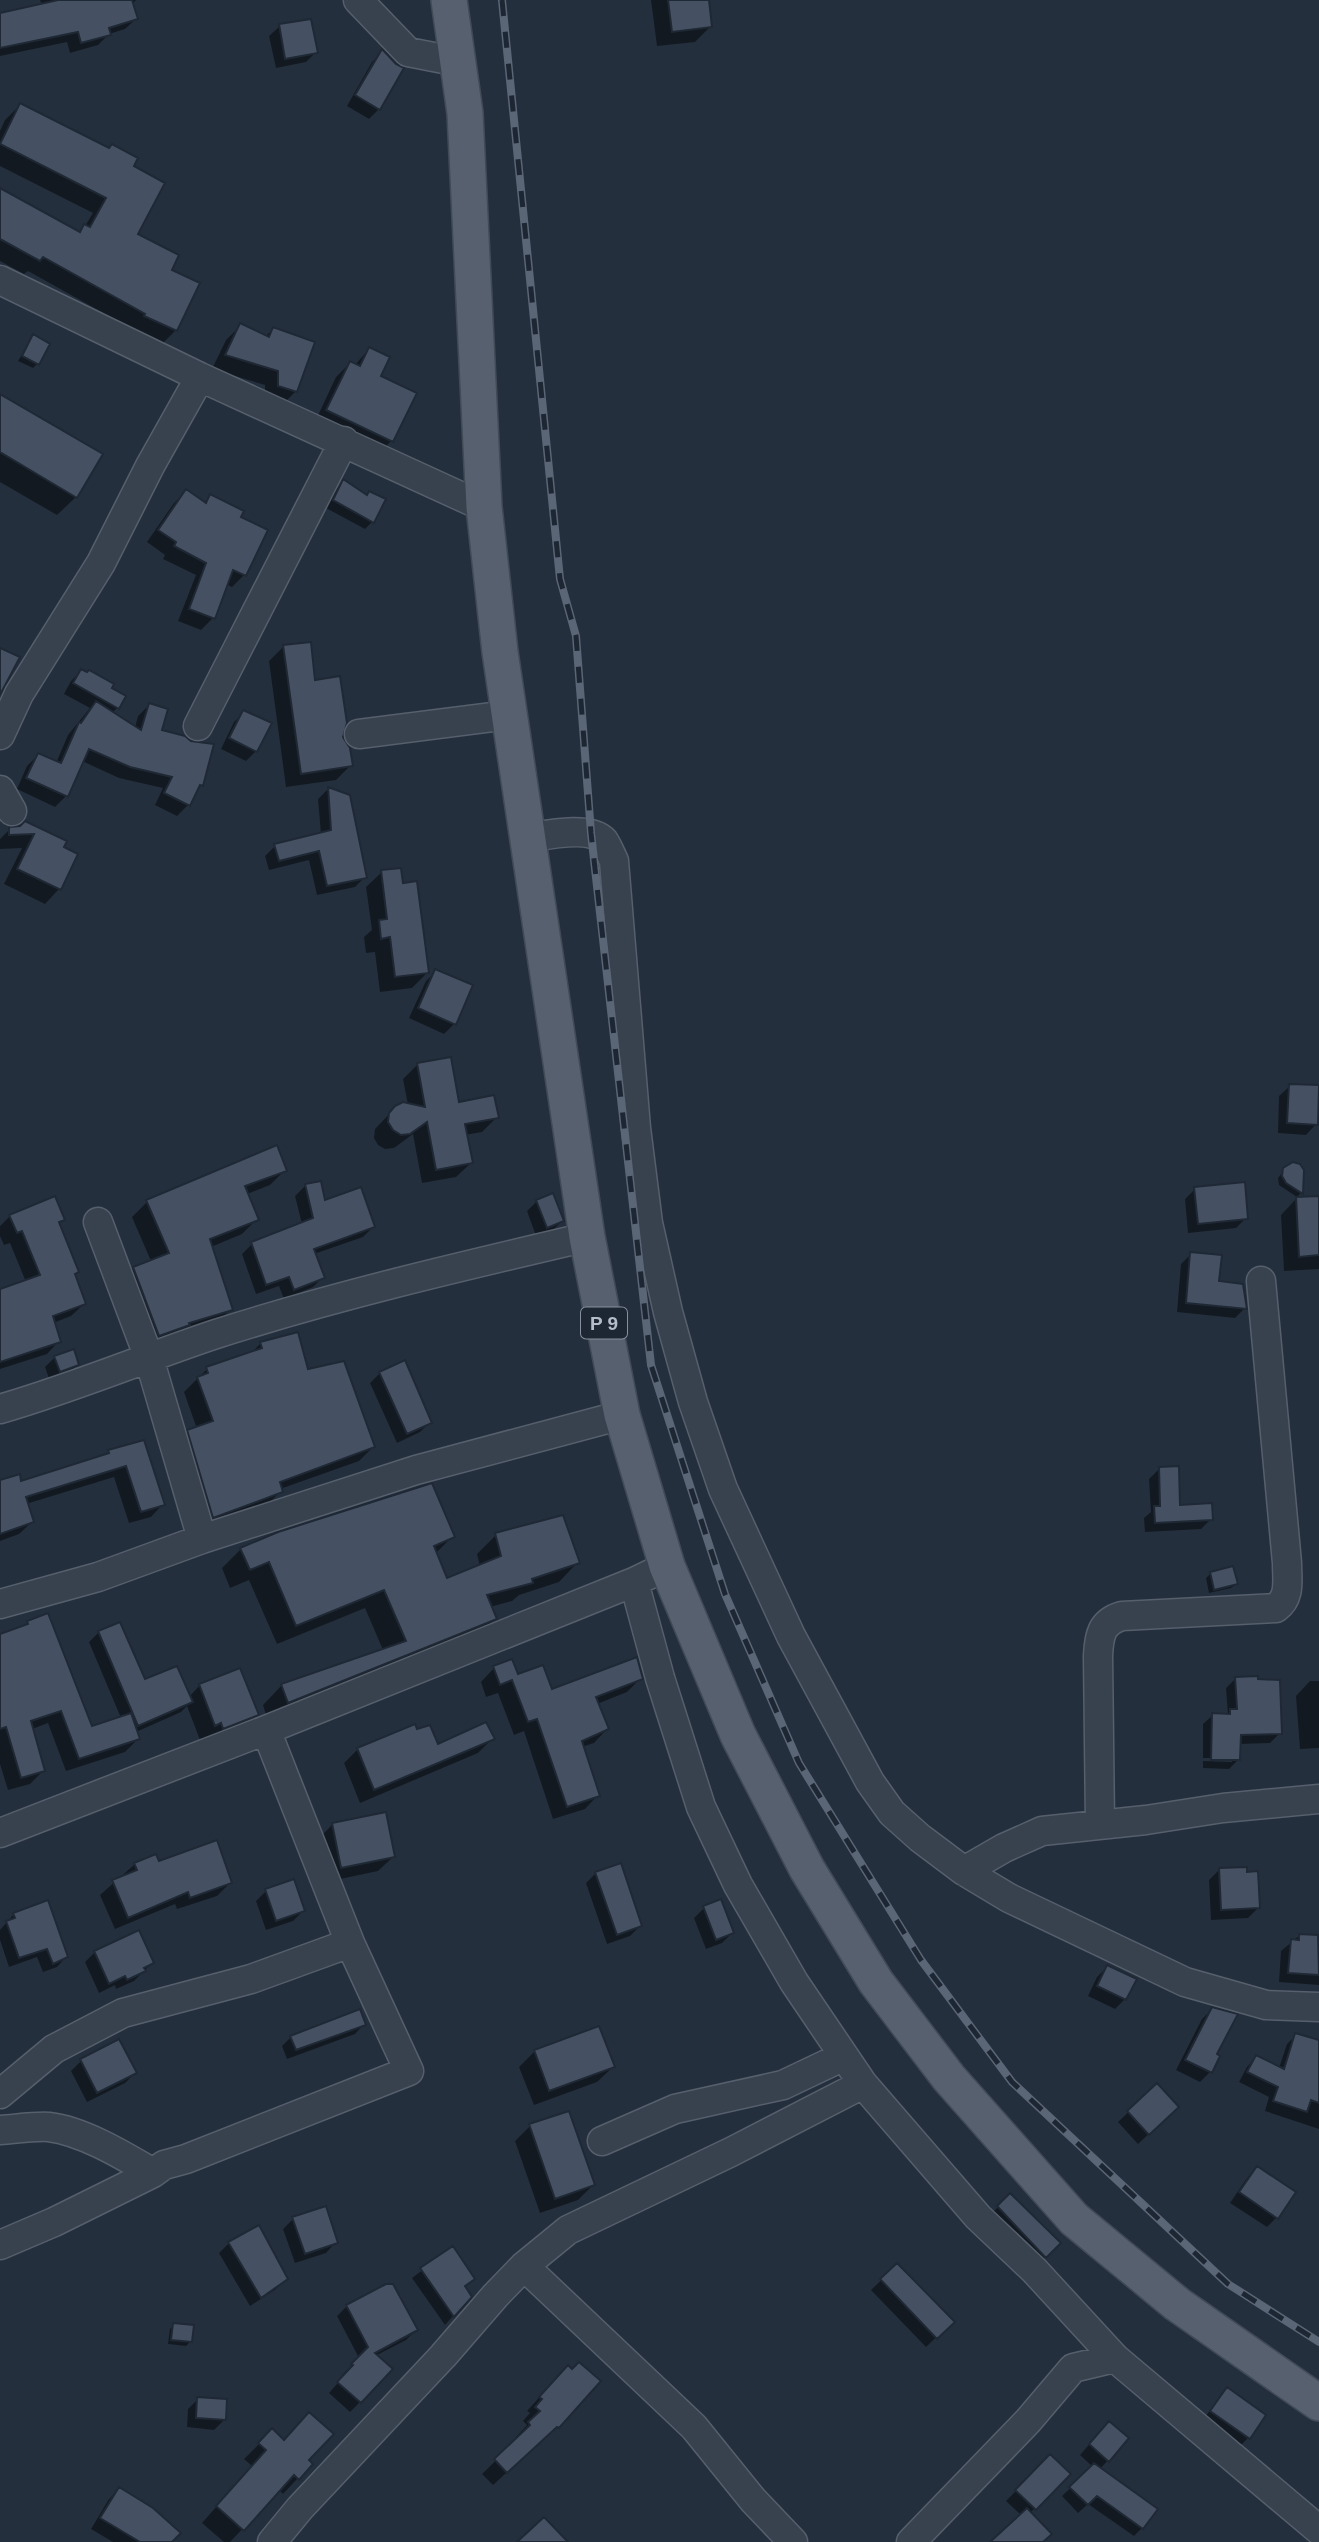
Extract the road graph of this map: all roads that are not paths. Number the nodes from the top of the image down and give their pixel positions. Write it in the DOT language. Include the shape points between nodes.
graph roads {
  1 [pos="358,0"];
  2 [pos="449,0"];
  3 [pos="459,62"];
  4 [pos="0,280"];
  5 [pos="200,377"];
  6 [pos="344,441"];
  7 [pos="484,507"];
  8 [pos="509,715"];
  9 [pos="198,726"];
  10 [pos="359,734"];
  11 [pos="0,735"];
  12 [pos="527,838"];
  13 [pos="98,1222"];
  14 [pos="587,1237"];
  15 [pos="1261,1282"];
  16 [pos="149,1358"];
  17 [pos="0,1409"];
  18 [pos="622,1415"];
  19 [pos="202,1539"];
  20 [pos="667,1566"];
  21 [pos="634,1582"];
  22 [pos="0,1604"];
  23 [pos="266,1730"];
  24 [pos="1319,1800"];
  25 [pos="1100,1825"];
  26 [pos="0,1833"];
  27 [pos="964,1871"];
  28 [pos="350,1943"];
  29 [pos="1319,2007"];
  30 [pos="844,2056"];
  31 [pos="863,2084"];
  32 [pos="0,2094"];
  33 [pos="0,2130"];
  34 [pos="602,2141"];
  35 [pos="153,2173"];
  36 [pos="0,2245"];
  37 [pos="524,2266"];
  38 [pos="1115,2358"];
  39 [pos="1319,2403"];
  40 [pos="1319,2530"];
  41 [pos="272,2542"];
  42 [pos="793,2542"];
  43 [pos="911,2542"];
  1 -- 3 [label="street" via="408,52"];
  2 -- 3 [label="main road, P 9"];
  3 -- 7 [label="main road, P 9" via="473,241"];
  4 -- 5 [label="street"];
  5 -- 6 [label="street"];
  5 -- 11 [label="street" via="101,563 19,694"];
  6 -- 7 [label="street"];
  6 -- 9 [label="street"];
  7 -- 8 [label="main road, P 9"];
  8 -- 10 [label="street"];
  8 -- 12 [label="main road, P 9"];
  12 -- 14 [label="main road, P 9"];
  12 -- 27 [label="street" via="591,834 602,839 614,861 648,1223 689,1389 723,1489 791,1636 870,1782 892,1813"];
  13 -- 16 [label="street"];
  14 -- 16 [label="street" via="318,1304"];
  14 -- 18 [label="main road, P 9"];
  15 -- 25 [label="street" via="1287,1595 1276,1608 1122,1616 1105,1625 1098,1656"];
  16 -- 17 [label="street"];
  16 -- 19 [label="street"];
  18 -- 19 [label="street" via="416,1470"];
  18 -- 20 [label="main road, P 9"];
  19 -- 22 [label="street" via="98,1577"];
  20 -- 21 [label="street"];
  20 -- 39 [label="main road, P 9" via="738,1735 807,1869 876,1982 949,2078 1074,2219 1177,2304"];
  21 -- 23 [label="street"];
  21 -- 30 [label="street" via="701,1807 738,1885 794,1982"];
  23 -- 26 [label="street"];
  23 -- 28 [label="street"];
  24 -- 25 [label="street"];
  25 -- 27 [label="street" via="1034,1834"];
  27 -- 29 [label="street" via="1009,1898 1185,1982 1266,2004"];
  28 -- 32 [label="street" via="251,1979 123,2013 54,2049"];
  28 -- 35 [label="street" via="409,2071"];
  30 -- 31 [label="street"];
  30 -- 34 [label="street" via="783,2085 675,2109"];
  31 -- 37 [label="street" via="568,2230"];
  31 -- 38 [label="street" via="978,2217"];
  33 -- 35 [label="street" via="49,2127 71,2133"];
  35 -- 36 [label="street"];
  37 -- 41 [label="street"];
  37 -- 42 [label="street" via="694,2427"];
  38 -- 40 [label="street"];
  38 -- 43 [label="street" via="1073,2368"];
}
